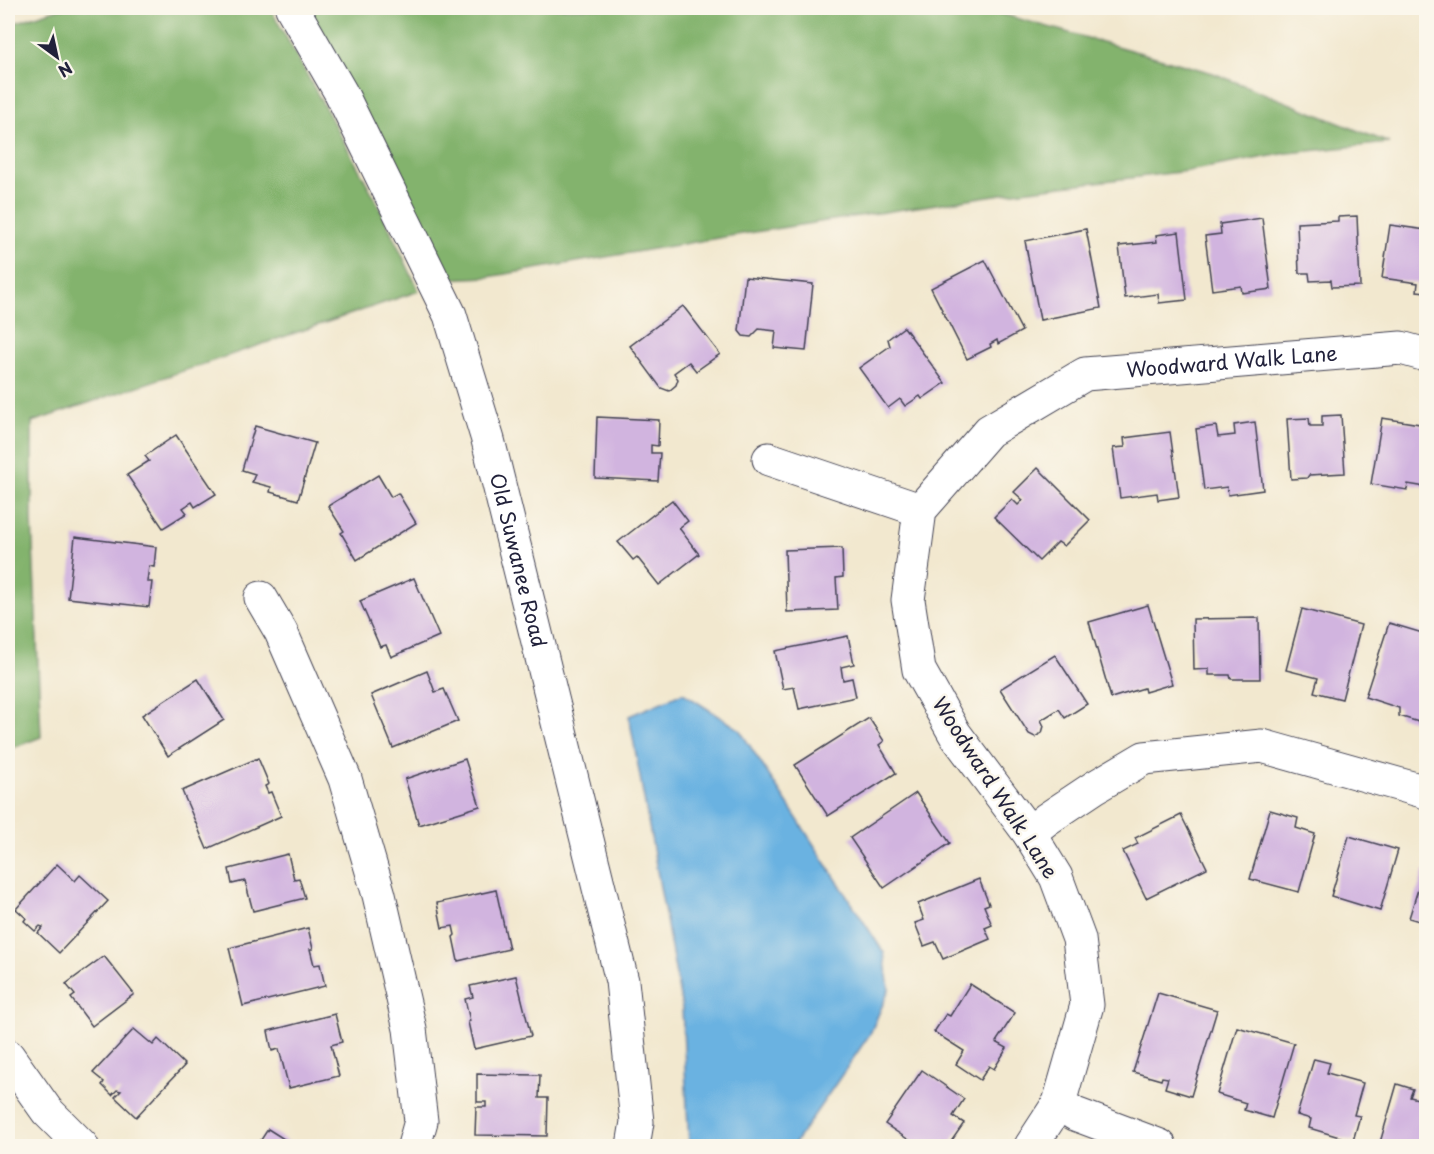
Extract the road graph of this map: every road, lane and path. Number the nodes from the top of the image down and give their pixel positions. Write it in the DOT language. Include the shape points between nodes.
graph roads {
  1 [pos="292,8"];
  2 [pos="1426,355"];
  3 [pos="770,459"];
  4 [pos="920,510"];
  5 [pos="261,598"];
  6 [pos="1426,792"];
  7 [pos="1029,833"];
  8 [pos="8,1056"];
  9 [pos="1059,1103"];
  10 [pos="81,1146"];
  11 [pos="414,1146"];
  12 [pos="633,1146"];
  13 [pos="1031,1146"];
  14 [pos="1160,1146"];
  1 -- 12 [label="street, Old Suwanee Road" via="341,93 450,315 488,440 622,981 636,1122"];
  2 -- 4 [label="street, Woodward Walk Lane" via="1401,348 1085,374 989,431"];
  3 -- 4 [label="street"];
  4 -- 7 [label="street, Woodward Walk Lane" via="908,600 919,670 955,734"];
  5 -- 11 [label="street" via="281,632 345,779 380,895 410,1029 421,1121"];
  6 -- 7 [label="street" via="1262,746 1144,758"];
  7 -- 9 [label="street, Woodward Walk Lane" via="1056,877 1079,939 1086,1005"];
  8 -- 10 [label="street" via="47,1111"];
  9 -- 13 [label="street, Woodward Walk Lane"];
  9 -- 14 [label="street" via="1075,1114"];
}
